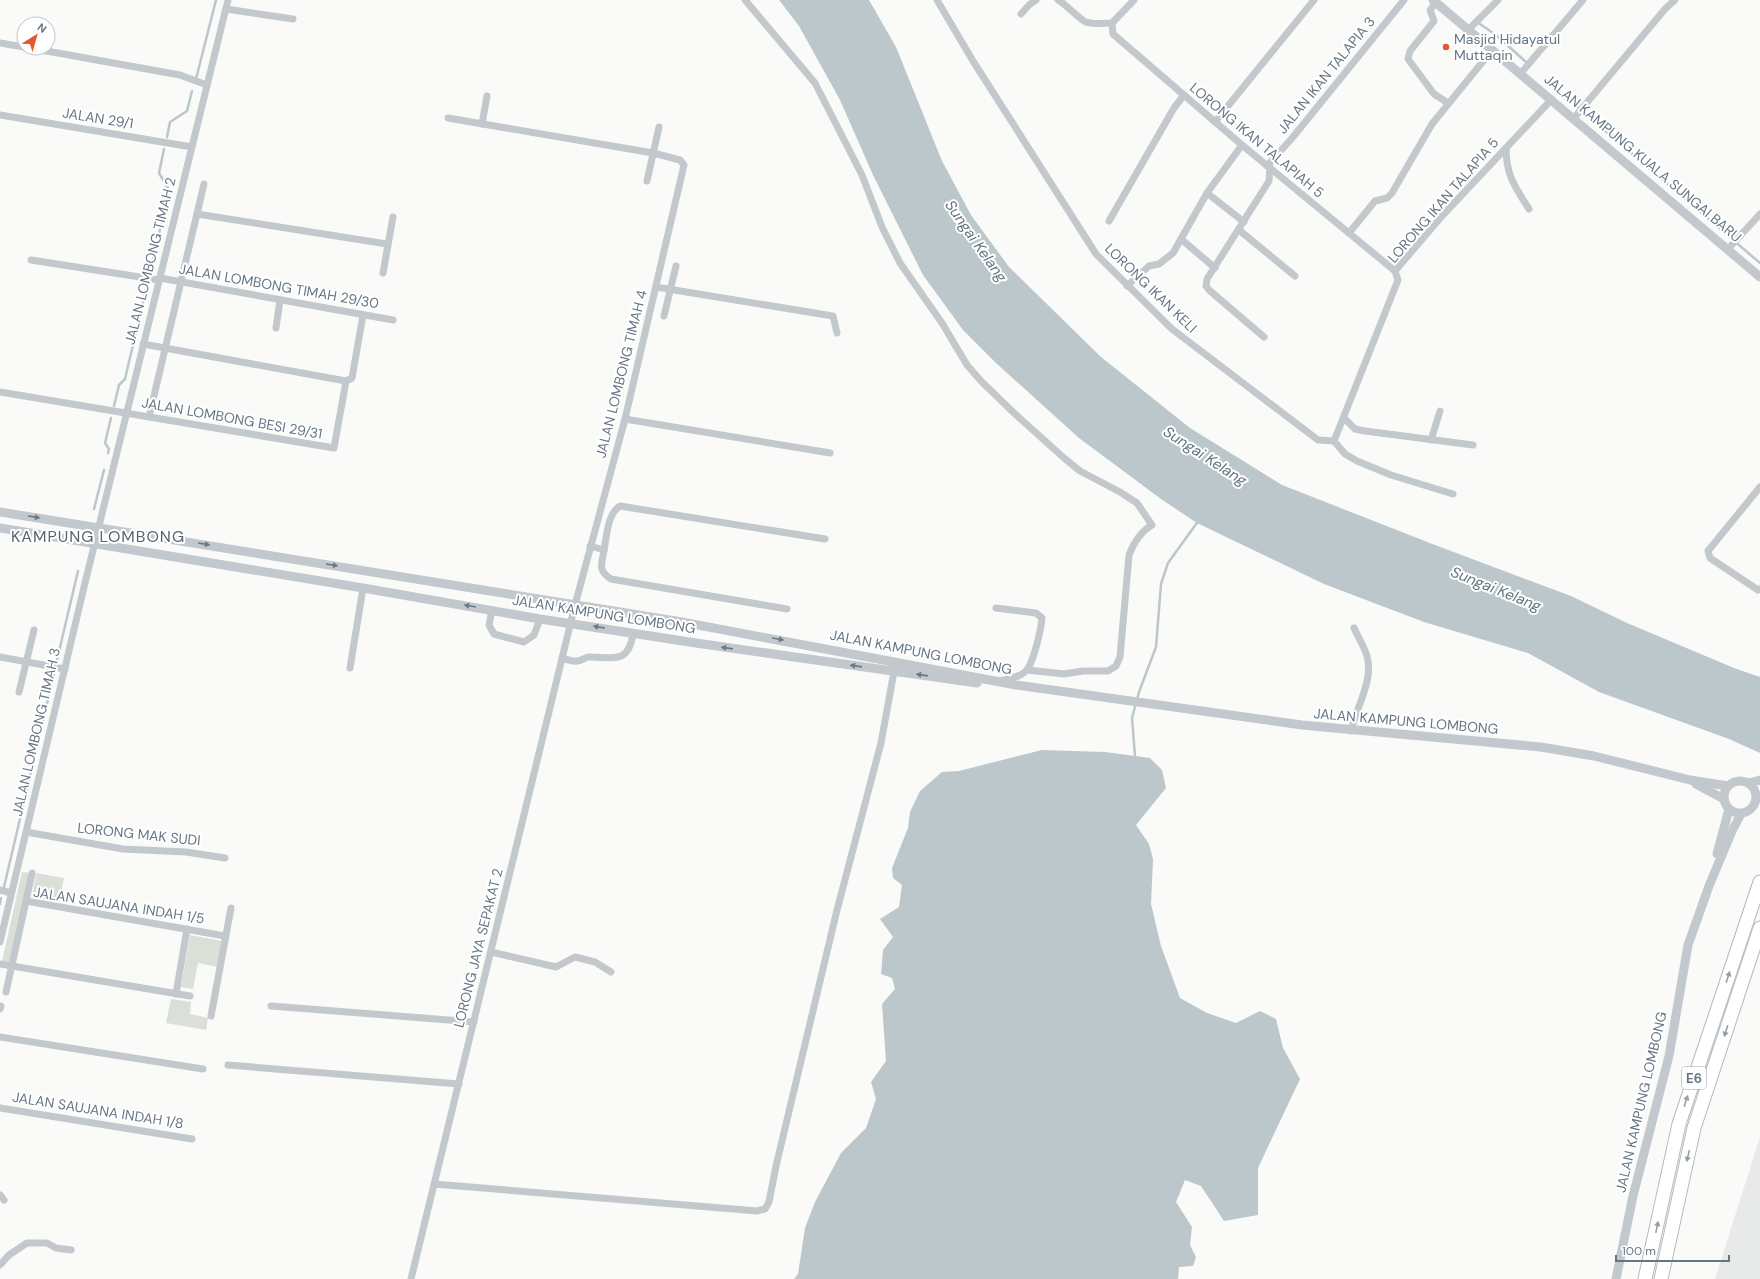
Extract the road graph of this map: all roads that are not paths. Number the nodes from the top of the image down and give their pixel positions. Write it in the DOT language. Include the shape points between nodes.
graph roads {
  1 [pos="228,0"];
  2 [pos="745,0"];
  3 [pos="937,0"];
  4 [pos="1036,0"];
  5 [pos="1058,0"];
  6 [pos="1134,0"];
  7 [pos="1314,0"];
  8 [pos="1404,0"];
  9 [pos="1498,0"];
  10 [pos="1583,0"];
  11 [pos="1675,0"];
  12 [pos="1434,1"];
  13 [pos="226,10"];
  14 [pos="1021,14"];
  15 [pos="293,19"];
  16 [pos="1112,23"];
  17 [pos="1469,29"];
  18 [pos="0,43"];
  19 [pos="16,46"];
  20 [pos="1493,49"];
  21 [pos="56,53"];
  22 [pos="1522,73"];
  23 [pos="207,85"];
  24 [pos="487,96"];
  25 [pos="1184,96"];
  26 [pos="1552,99"];
  27 [pos="1448,103"];
  28 [pos="0,115"];
  29 [pos="1577,115"];
  30 [pos="448,118"];
  31 [pos="1215,122"];
  32 [pos="482,124"];
  33 [pos="659,127"];
  34 [pos="1242,145"];
  35 [pos="192,147"];
  36 [pos="1506,148"];
  37 [pos="653,153"];
  38 [pos="1269,167"];
  39 [pos="647,181"];
  40 [pos="204,184"];
  41 [pos="1207,193"];
  42 [pos="1529,209"];
  43 [pos="197,214"];
  44 [pos="1760,214"];
  45 [pos="393,217"];
  46 [pos="1109,221"];
  47 [pos="1244,222"];
  48 [pos="1239,230"];
  49 [pos="1349,233"];
  50 [pos="1181,239"];
  51 [pos="388,244"];
  52 [pos="1730,248"];
  53 [pos="31,260"];
  54 [pos="676,266"];
  55 [pos="1216,268"];
  56 [pos="1395,271"];
  57 [pos="383,273"];
  58 [pos="1295,276"];
  59 [pos="1760,277"];
  60 [pos="159,279"];
  61 [pos="181,282"];
  62 [pos="656,286"];
  63 [pos="1126,286"];
  64 [pos="670,289"];
  65 [pos="280,300"];
  66 [pos="363,315"];
  67 [pos="664,316"];
  68 [pos="393,320"];
  69 [pos="276,328"];
  70 [pos="837,333"];
  71 [pos="1264,337"];
  72 [pos="143,344"];
  73 [pos="166,349"];
  74 [pos="346,382"];
  75 [pos="0,392"];
  76 [pos="1440,411"];
  77 [pos="127,412"];
  78 [pos="149,417"];
  79 [pos="1344,418"];
  80 [pos="625,419"];
  81 [pos="1431,440"];
  82 [pos="1334,441"];
  83 [pos="1473,445"];
  84 [pos="830,453"];
  85 [pos="1760,487"];
  86 [pos="1453,494"];
  87 [pos="0,512"];
  88 [pos="98,527"];
  89 [pos="0,528"];
  90 [pos="825,539"];
  91 [pos="94,544"];
  92 [pos="590,546"];
  93 [pos="604,550"];
  94 [pos="363,588"];
  95 [pos="1759,590"];
  96 [pos="575,605"];
  97 [pos="996,608"];
  98 [pos="787,609"];
  99 [pos="492,610"];
  100 [pos="540,619"];
  101 [pos="571,623"];
  102 [pos="1354,628"];
  103 [pos="34,630"];
  104 [pos="633,633"];
  105 [pos="0,657"];
  106 [pos="562,658"];
  107 [pos="27,662"];
  108 [pos="896,662"];
  109 [pos="350,668"];
  110 [pos="65,669"];
  111 [pos="1027,670"];
  112 [pos="894,672"];
  113 [pos="1000,681"];
  114 [pos="1016,685"];
  115 [pos="19,692"];
  116 [pos="1351,731"];
  117 [pos="1690,780"];
  118 [pos="1760,780"];
  119 [pos="1749,783"];
  120 [pos="1728,786"];
  121 [pos="1724,799"];
  122 [pos="1729,809"];
  123 [pos="1745,812"];
  124 [pos="1760,815"];
  125 [pos="26,832"];
  126 [pos="225,858"];
  127 [pos="32,873"];
  128 [pos="1760,882"];
  129 [pos="1709,886"];
  130 [pos="0,890"];
  131 [pos="11,893"];
  132 [pos="26,901"];
  133 [pos="231,908"];
  134 [pos="1760,928"];
  135 [pos="187,929"];
  136 [pos="225,936"];
  137 [pos="0,938"];
  138 [pos="491,952"];
  139 [pos="0,964"];
  140 [pos="12,966"];
  141 [pos="611,972"];
  142 [pos="6,992"];
  143 [pos="176,994"];
  144 [pos="190,996"];
  145 [pos="271,1006"];
  146 [pos="211,1016"];
  147 [pos="474,1022"];
  148 [pos="0,1037"];
  149 [pos="228,1065"];
  150 [pos="203,1069"];
  151 [pos="459,1084"];
  152 [pos="0,1108"];
  153 [pos="192,1139"];
  154 [pos="434,1184"];
  155 [pos="71,1250"];
  156 [pos="0,1265"];
  157 [pos="411,1279"];
  158 [pos="1616,1279"];
  159 [pos="1645,1279"];
  160 [pos="1661,1279"];
  1 -- 13 [label="street, JALAN LOMBONG TIMAH 2"];
  2 -- 111 [label="street" via="815,83 862,175 882,227 900,262 967,365 1014,414 1064,458 1080,471 1137,504 1152,525 1134,542 1130,554 1120,657 1116,666 1108,671 1064,674"];
  3 -- 63 [label="street, LORONG IKAN KELI" via="1096,254"];
  4 -- 14 [label="street"];
  5 -- 16 [label="street" via="1086,22"];
  6 -- 16 [label="street"];
  7 -- 31 [label="street"];
  8 -- 38 [label="street, JALAN IKAN TALAPIA 3"];
  9 -- 17 [label="street"];
  10 -- 22 [label="street"];
  11 -- 29 [label="street"];
  12 -- 17 [label="street, JALAN KAMPUNG KUALA SUNGAI BARU"];
  12 -- 27 [label="street" via="1430,10 1434,21 1410,51 1408,59 1434,94"];
  13 -- 15 [label="street"];
  13 -- 23 [label="street, JALAN LOMBONG TIMAH 2"];
  16 -- 25 [label="street, LORONG IKAN TALAPIAH 5" via="1113,34"];
  17 -- 20 [label="street, JALAN KAMPUNG KUALA SUNGAI BARU"];
  18 -- 19 [label="street"];
  20 -- 22 [label="street, JALAN KAMPUNG KUALA SUNGAI BARU"];
  20 -- 27 [label="street"];
  21 -- 23 [label="street" via="180,75"];
  22 -- 26 [label="street, JALAN KAMPUNG KUALA SUNGAI BARU"];
  23 -- 35 [label="street, JALAN LOMBONG TIMAH 2"];
  24 -- 32 [label="street"];
  25 -- 31 [label="street, LORONG IKAN TALAPIAH 5"];
  25 -- 46 [label="street" via="1174,108"];
  26 -- 29 [label="street, JALAN KAMPUNG KUALA SUNGAI BARU"];
  26 -- 36 [label="street, LORONG IKAN TALAPIA 5"];
  27 -- 49 [label="street" via="1432,124 1392,193 1387,198 1375,202"];
  28 -- 35 [label="street, JALAN 29/1"];
  29 -- 52 [label="street, JALAN KAMPUNG KUALA SUNGAI BARU"];
  30 -- 32 [label="street"];
  31 -- 34 [label="street, LORONG IKAN TALAPIAH 5"];
  32 -- 37 [label="street"];
  33 -- 37 [label="street"];
  34 -- 38 [label="street, LORONG IKAN TALAPIAH 5"];
  34 -- 41 [label="street"];
  35 -- 60 [label="street, JALAN LOMBONG TIMAH 2"];
  36 -- 42 [label="street" via="1506,165"];
  36 -- 56 [label="street, LORONG IKAN TALAPIA 5"];
  37 -- 39 [label="street"];
  37 -- 62 [label="street, JALAN LOMBONG TIMAH 4" via="680,160 684,165"];
  38 -- 47 [label="street" via="1269,181"];
  38 -- 49 [label="street, LORONG IKAN TALAPIAH 5"];
  40 -- 43 [label="street"];
  41 -- 47 [label="street"];
  41 -- 50 [label="street"];
  43 -- 51 [label="street"];
  43 -- 61 [label="street"];
  44 -- 52 [label="street"];
  45 -- 51 [label="street"];
  47 -- 48 [label="street"];
  48 -- 55 [label="street"];
  48 -- 58 [label="street"];
  49 -- 56 [label="street, LORONG IKAN TALAPIAH 5"];
  50 -- 55 [label="street"];
  50 -- 63 [label="street" via="1173,253 1159,264 1148,266"];
  51 -- 57 [label="street"];
  52 -- 59 [label="street, JALAN KAMPUNG KUALA SUNGAI BARU"];
  53 -- 60 [label="street, JALAN LOMBONG TIMAH 29/30"];
  54 -- 64 [label="street"];
  55 -- 71 [label="street" via="1207,279 1206,286"];
  56 -- 79 [label="street, LORONG IKAN TALAPIA 5" via="1398,280"];
  60 -- 61 [label="street, JALAN LOMBONG TIMAH 29/30"];
  60 -- 72 [label="street, JALAN LOMBONG TIMAH 2"];
  61 -- 65 [label="street, JALAN LOMBONG TIMAH 29/30"];
  61 -- 73 [label="street"];
  62 -- 64 [label="street"];
  62 -- 80 [label="street, JALAN LOMBONG TIMAH 4"];
  63 -- 82 [label="street, LORONG IKAN KELI" via="1172,329 1318,440"];
  64 -- 67 [label="street"];
  64 -- 70 [label="street" via="833,316"];
  65 -- 66 [label="street, JALAN LOMBONG TIMAH 29/30"];
  65 -- 69 [label="street"];
  66 -- 68 [label="street, JALAN LOMBONG TIMAH 29/30"];
  66 -- 74 [label="street" via="352,378"];
  72 -- 73 [label="street"];
  72 -- 77 [label="street, JALAN LOMBONG TIMAH 2"];
  73 -- 74 [label="street"];
  73 -- 78 [label="street"];
  74 -- 78 [label="street, JALAN LOMBONG BESI 29/31" via="334,448"];
  75 -- 77 [label="street, JALAN LOMBONG BESI 29/31"];
  76 -- 81 [label="street"];
  77 -- 78 [label="street, JALAN LOMBONG BESI 29/31"];
  77 -- 88 [label="street, JALAN LOMBONG TIMAH 2"];
  79 -- 81 [label="street" via="1355,429"];
  79 -- 82 [label="street, LORONG IKAN TALAPIA 5"];
  80 -- 84 [label="street"];
  80 -- 92 [label="street, JALAN LOMBONG TIMAH 4"];
  81 -- 83 [label="street"];
  82 -- 86 [label="street" via="1345,454 1357,461 1391,475"];
  85 -- 95 [label="street" via="1708,551 1710,558"];
  87 -- 88 [label="street, JALAN KAMPUNG LOMBONG, one-way"];
  88 -- 91 [label="street, JALAN LOMBONG TIMAH 3"];
  88 -- 96 [label="street, JALAN KAMPUNG LOMBONG, one-way"];
  89 -- 91 [label="street, JALAN KAMPUNG LOMBONG"];
  90 -- 93 [label="street" via="620,506 614,509 611,516"];
  91 -- 94 [label="street, JALAN KAMPUNG LOMBONG"];
  91 -- 110 [label="street, JALAN LOMBONG TIMAH 3"];
  92 -- 93 [label="street"];
  92 -- 96 [label="street, JALAN LOMBONG TIMAH 4"];
  93 -- 98 [label="street" via="601,570 611,579"];
  99 -- 94 [label="street, JALAN KAMPUNG LOMBONG, one-way"];
  94 -- 109 [label="street"];
  96 -- 101 [label="street, JALAN LOMBONG TIMAH 4"];
  96 -- 108 [label="street, JALAN KAMPUNG LOMBONG, one-way"];
  97 -- 111 [label="street" via="1036,613 1042,618 1040,635"];
  99 -- 100 [label="street, JALAN KAMPUNG LOMBONG"];
  99 -- 100 [label="street" via="489,625 494,634 524,642 534,635"];
  100 -- 101 [label="street, JALAN KAMPUNG LOMBONG"];
  104 -- 101 [label="street, JALAN KAMPUNG LOMBONG, one-way"];
  101 -- 106 [label="street, LORONG JAYA SEPAKAT 2"];
  102 -- 116 [label="street" via="1368,663 1366,683"];
  103 -- 107 [label="street"];
  104 -- 106 [label="street" via="631,644 616,658 587,657 577,661"];
  112 -- 104 [label="street, JALAN KAMPUNG LOMBONG, one-way"];
  105 -- 107 [label="street"];
  106 -- 138 [label="street, LORONG JAYA SEPAKAT 2"];
  107 -- 110 [label="street"];
  107 -- 115 [label="street"];
  108 -- 112 [label="street"];
  108 -- 113 [label="street, JALAN KAMPUNG LOMBONG"];
  110 -- 125 [label="street, JALAN LOMBONG TIMAH 3"];
  111 -- 113 [label="street"];
  114 -- 112 [label="street, JALAN KAMPUNG LOMBONG, one-way"];
  112 -- 154 [label="street" via="880,743 766,1208 757,1211"];
  113 -- 114 [label="street, JALAN KAMPUNG LOMBONG"];
  114 -- 116 [label="street, JALAN KAMPUNG LOMBONG"];
  116 -- 117 [label="street, JALAN KAMPUNG LOMBONG" via="1542,747 1594,756"];
  117 -- 120 [label="street"];
  117 -- 121 [label="street"];
  118 -- 119 [label="street"];
  119 -- 120 [label="street" via="1741,780"];
  119 -- 123 [label="street" via="1754,787 1757,797 1756,803"];
  120 -- 121 [label="street"];
  121 -- 122 [label="street"];
  122 -- 123 [label="street"];
  122 -- 129 [label="street"];
  123 -- 124 [label="street"];
  123 -- 129 [label="street" via="1732,831"];
  125 -- 126 [label="street, LORONG MAK SUDI" via="123,849 186,852"];
  125 -- 131 [label="street, JALAN LOMBONG TIMAH 3"];
  127 -- 132 [label="street"];
  159 -- 128 [label="highway, E6, one-way" via="1679,1124"];
  129 -- 158 [label="street, JALAN KAMPUNG LOMBONG" via="1688,945 1669,1056 1633,1196"];
  130 -- 131 [label="street"];
  131 -- 137 [label="street, JALAN LOMBONG TIMAH 3"];
  132 -- 135 [label="street, JALAN SAUJANA INDAH 1/5"];
  132 -- 140 [label="street, JALAN SAUJANA INDAH 1/5"];
  133 -- 136 [label="street"];
  134 -- 160 [label="highway, E6, one-way" via="1694,1128"];
  135 -- 136 [label="street, JALAN SAUJANA INDAH 1/5"];
  135 -- 143 [label="street"];
  136 -- 146 [label="street"];
  138 -- 141 [label="street" via="556,967 575,957 595,962"];
  138 -- 147 [label="street, LORONG JAYA SEPAKAT 2"];
  139 -- 140 [label="street"];
  140 -- 142 [label="street, JALAN SAUJANA INDAH 1/5"];
  140 -- 143 [label="street"];
  143 -- 144 [label="street"];
  145 -- 147 [label="street"];
  147 -- 151 [label="street, LORONG JAYA SEPAKAT 2"];
  148 -- 150 [label="street"];
  149 -- 151 [label="street"];
  151 -- 154 [label="street, LORONG JAYA SEPAKAT 2"];
  152 -- 153 [label="street, JALAN SAUJANA INDAH 1/8"];
  154 -- 157 [label="street, LORONG JAYA SEPAKAT 2"];
  155 -- 156 [label="street" via="56,1248 47,1243 26,1243"];
}
